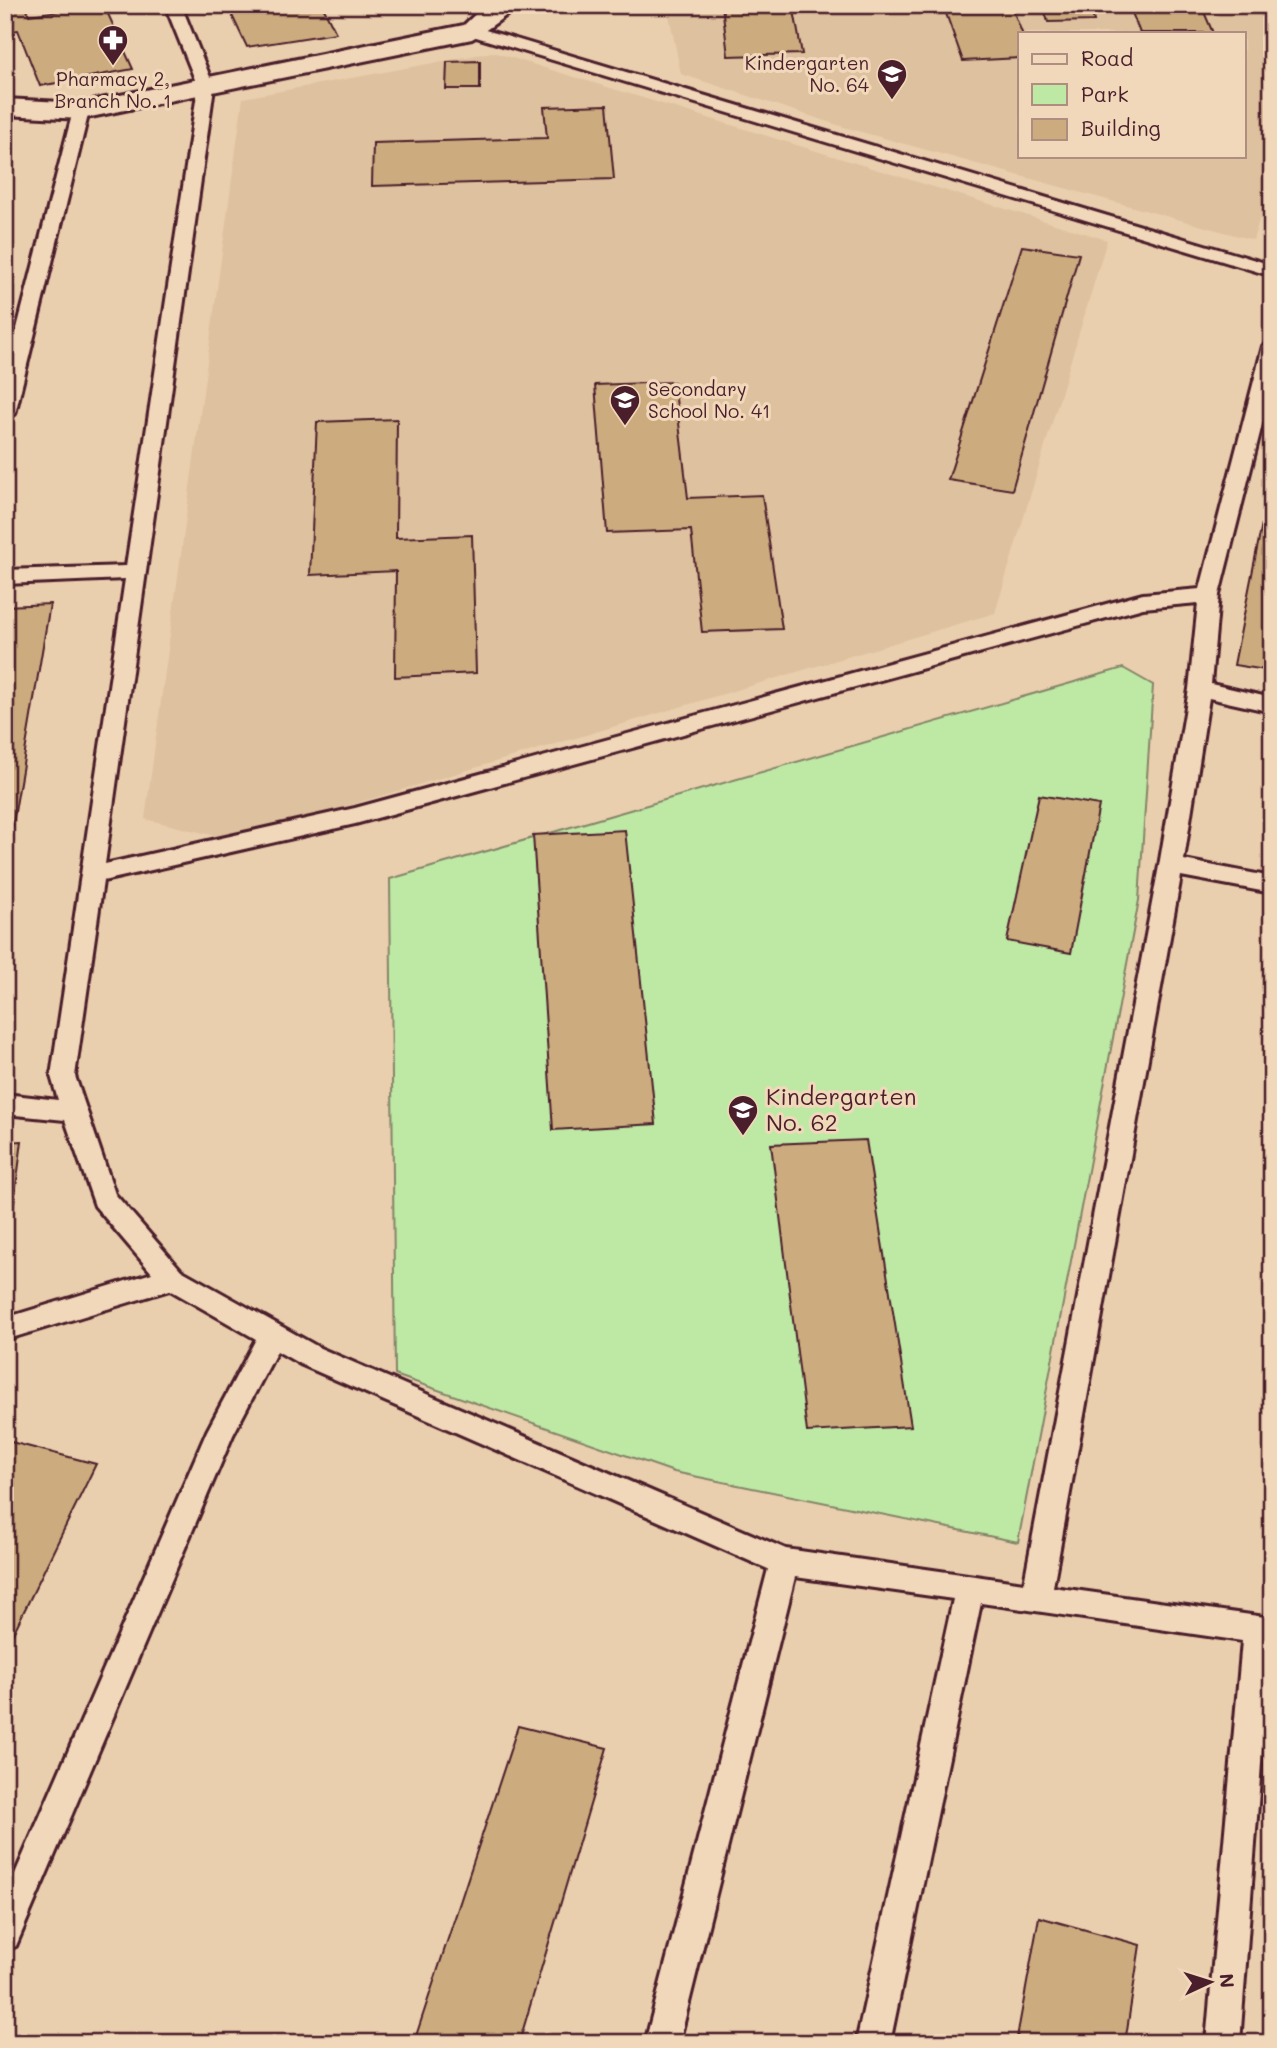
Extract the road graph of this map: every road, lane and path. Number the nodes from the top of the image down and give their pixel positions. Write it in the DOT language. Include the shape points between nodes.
graph roads {
  1 [pos="173,5"];
  2 [pos="498,7"];
  3 [pos="472,32"];
  4 [pos="206,87"];
  5 [pos="5,107"];
  6 [pos="81,111"];
  7 [pos="1272,271"];
  8 [pos="1272,346"];
  9 [pos="5,414"];
  10 [pos="135,572"];
  11 [pos="5,577"];
  12 [pos="1209,595"];
  13 [pos="1200,689"];
  14 [pos="1272,705"];
  15 [pos="1171,866"];
  16 [pos="94,875"];
  17 [pos="1272,885"];
  18 [pos="5,1104"];
  19 [pos="75,1111"];
  20 [pos="172,1278"];
  21 [pos="5,1329"];
  22 [pos="272,1334"];
  23 [pos="784,1562"];
  24 [pos="970,1587"];
  25 [pos="1036,1598"];
  26 [pos="1265,1631"];
  27 [pos="5,1935"];
  28 [pos="662,2043"];
  29 [pos="873,2043"];
  30 [pos="1223,2043"];
  1 -- 4 [label="lane"];
  2 -- 3 [label="street"];
  3 -- 4 [label="street"];
  3 -- 7 [label="lane"];
  4 -- 6 [label="street"];
  4 -- 10 [label="lane"];
  5 -- 6 [label="street"];
  6 -- 9 [label="lane"];
  8 -- 12 [label="lane"];
  10 -- 11 [label="lane"];
  10 -- 16 [label="lane"];
  12 -- 13 [label="lane"];
  12 -- 16 [label="lane" via="1143,601 355,816"];
  13 -- 14 [label="lane"];
  13 -- 15 [label="lane"];
  15 -- 17 [label="lane"];
  15 -- 25 [label="lane"];
  16 -- 19 [label="lane" via="63,1076"];
  18 -- 19 [label="lane"];
  19 -- 20 [label="lane" via="104,1199"];
  20 -- 21 [label="lane"];
  20 -- 22 [label="lane"];
  22 -- 23 [label="lane" via="310,1356"];
  22 -- 27 [label="lane" via="221,1432"];
  23 -- 24 [label="lane"];
  23 -- 28 [label="lane"];
  24 -- 25 [label="lane"];
  24 -- 29 [label="lane"];
  25 -- 26 [label="lane"];
  26 -- 30 [label="lane"];
}
